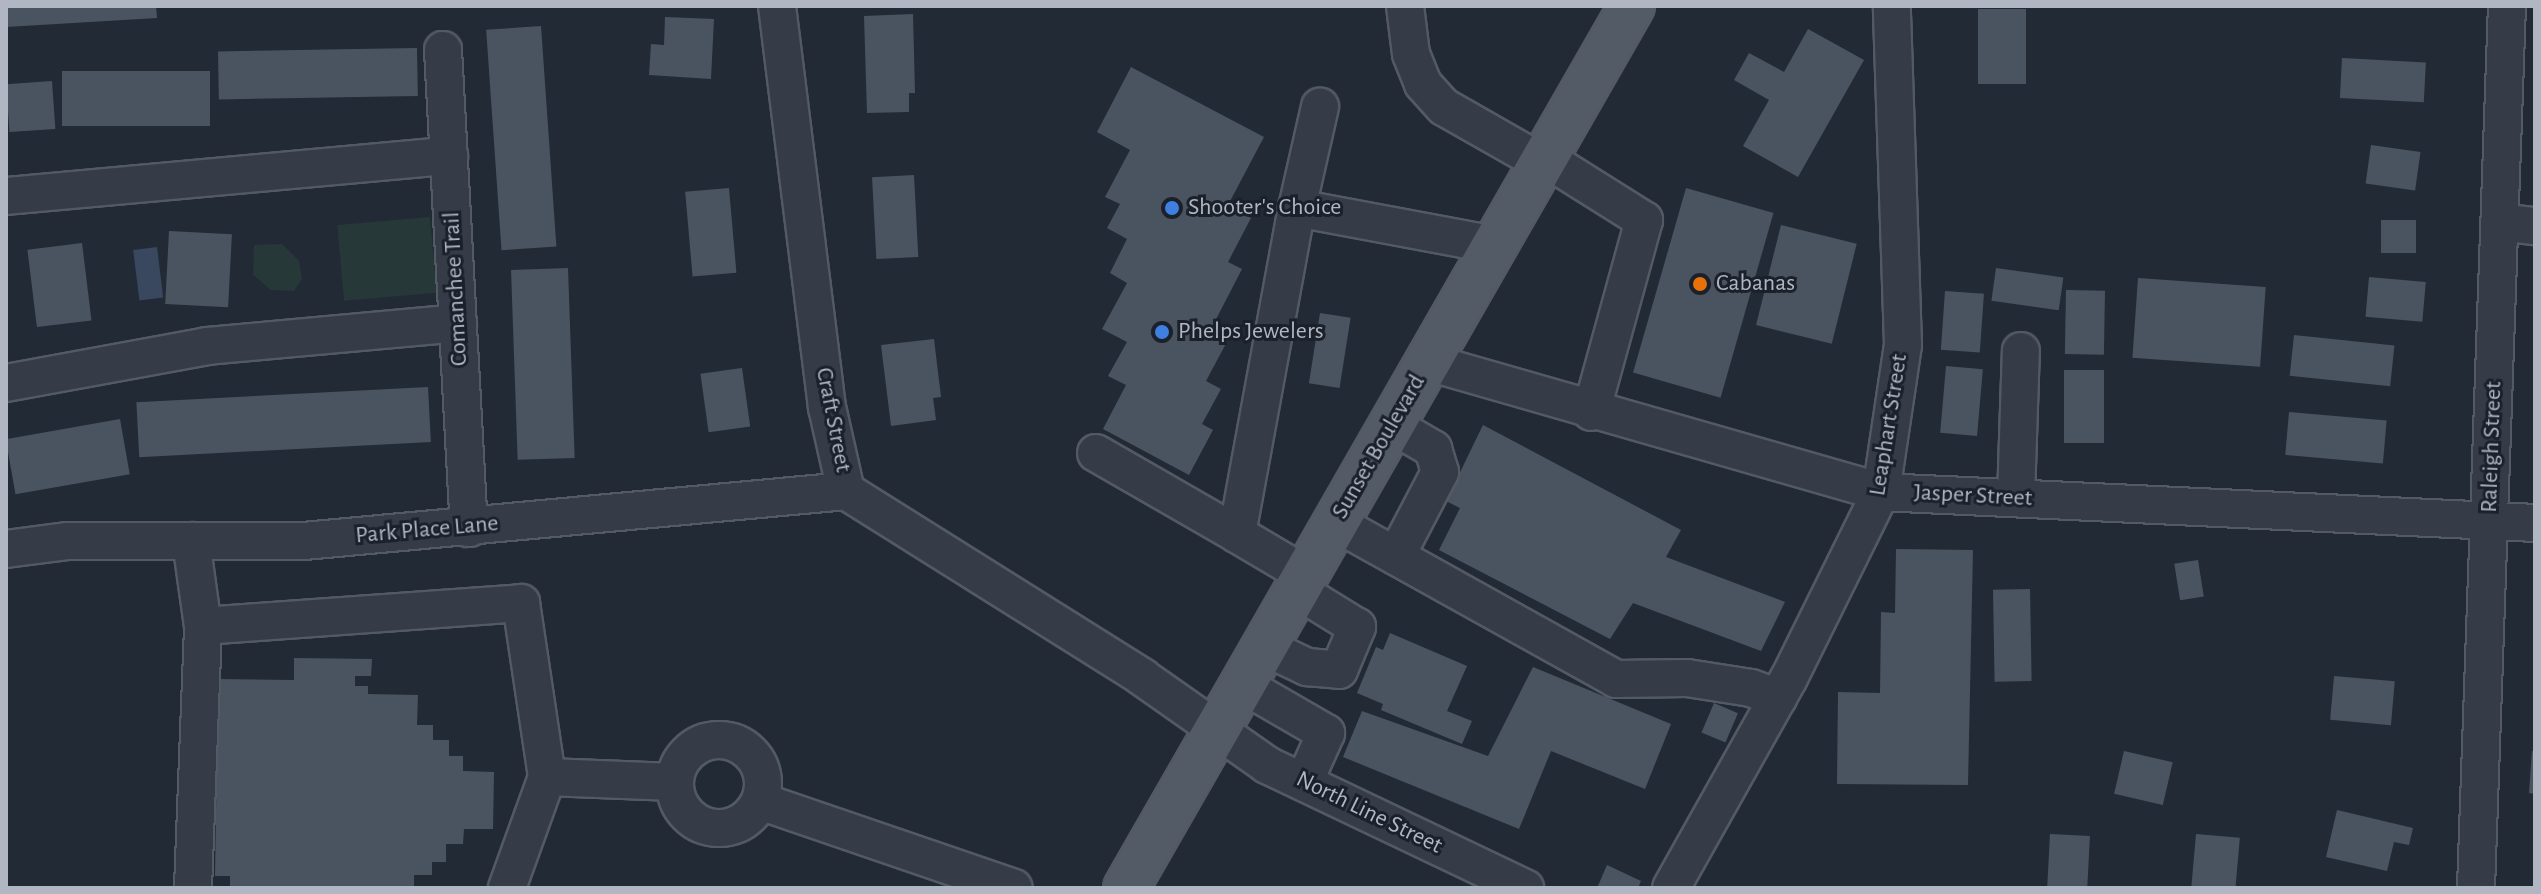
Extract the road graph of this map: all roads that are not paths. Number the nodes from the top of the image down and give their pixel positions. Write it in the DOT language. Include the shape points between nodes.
graph roads {
  1 [pos="777,6"];
  2 [pos="1405,6"];
  3 [pos="1632,6"];
  4 [pos="1892,6"];
  5 [pos="2507,6"];
  6 [pos="443,50"];
  7 [pos="1320,107"];
  8 [pos="449,156"];
  9 [pos="1544,160"];
  10 [pos="6,196"];
  11 [pos="1297,208"];
  12 [pos="2517,224"];
  13 [pos="1495,245"];
  14 [pos="458,323"];
  15 [pos="2021,351"];
  16 [pos="1428,362"];
  17 [pos="6,383"];
  18 [pos="1591,412"];
  19 [pos="1392,425"];
  20 [pos="1096,453"];
  21 [pos="846,491"];
  22 [pos="1881,492"];
  23 [pos="2016,498"];
  24 [pos="2489,521"];
  25 [pos="1336,523"];
  26 [pos="2535,523"];
  27 [pos="469,528"];
  28 [pos="1237,534"];
  29 [pos="191,541"];
  30 [pos="6,549"];
  31 [pos="1396,556"];
  32 [pos="1302,583"];
  33 [pos="203,626"];
  34 [pos="1265,647"];
  35 [pos="1243,685"];
  36 [pos="1778,698"];
  37 [pos="1218,729"];
  38 [pos="547,777"];
  39 [pos="674,782"];
  40 [pos="1304,782"];
  41 [pos="760,801"];
  42 [pos="193,888"];
  43 [pos="507,888"];
  44 [pos="1014,888"];
  45 [pos="1126,888"];
  46 [pos="1525,888"];
  47 [pos="1671,888"];
  48 [pos="2476,888"];
  1 -- 21 [label="street, Craft Street" via="827,407"];
  2 -- 9 [label="street" via="1411,54 1423,84 1444,107"];
  3 -- 9 [label="main road, Sunset Boulevard"];
  4 -- 22 [label="street, Leaphart Street" via="1903,345"];
  5 -- 12 [label="street, Raleigh Street"];
  6 -- 8 [label="street, Comanchee Trail"];
  7 -- 11 [label="street"];
  8 -- 10 [label="street"];
  8 -- 14 [label="street, Comanchee Trail"];
  9 -- 13 [label="main road, Sunset Boulevard"];
  9 -- 18 [label="street" via="1644,220"];
  11 -- 13 [label="street"];
  11 -- 28 [label="street"];
  12 -- 24 [label="street, Raleigh Street"];
  13 -- 16 [label="main road, Sunset Boulevard"];
  14 -- 17 [label="street" via="207,346"];
  14 -- 27 [label="street, Comanchee Trail"];
  15 -- 23 [label="street"];
  16 -- 18 [label="street, Jasper Street"];
  16 -- 19 [label="main road, Sunset Boulevard"];
  18 -- 22 [label="street, Jasper Street"];
  19 -- 25 [label="main road, Sunset Boulevard"];
  19 -- 31 [label="street" via="1433,449 1440,472"];
  20 -- 28 [label="street"];
  21 -- 27 [label="street, Park Place Lane"];
  21 -- 37 [label="street, Craft Street"];
  22 -- 23 [label="street, Jasper Street"];
  22 -- 36 [label="street, Leaphart Street"];
  23 -- 24 [label="street, Jasper Street"];
  24 -- 26 [label="street, Jasper Street"];
  24 -- 48 [label="street, Raleigh Street"];
  25 -- 31 [label="street"];
  25 -- 32 [label="main road, Sunset Boulevard"];
  27 -- 29 [label="street, Park Place Lane" via="304,541"];
  28 -- 32 [label="street"];
  29 -- 30 [label="street, Park Place Lane" via="68,541"];
  29 -- 33 [label="street"];
  31 -- 36 [label="street" via="1616,679 1687,678"];
  32 -- 34 [label="main road, Sunset Boulevard"];
  32 -- 34 [label="street" via="1357,627 1339,670 1307,667"];
  33 -- 38 [label="street" via="521,603"];
  33 -- 42 [label="street"];
  34 -- 35 [label="main road, Sunset Boulevard"];
  35 -- 37 [label="main road, Sunset Boulevard"];
  35 -- 40 [label="street" via="1326,733"];
  36 -- 47 [label="street, Leaphart Street"];
  37 -- 40 [label="street, North Line Street" via="1267,765"];
  37 -- 45 [label="main road, Sunset Boulevard"];
  38 -- 39 [label="street"];
  38 -- 43 [label="street"];
  39 -- 41 [label="street" via="683,811 709,828 739,824"];
  39 -- 41 [label="street" via="686,754 709,740 723,740 748,750 757,761 762,774"];
  40 -- 46 [label="street, North Line Street"];
  41 -- 44 [label="street"];
}
